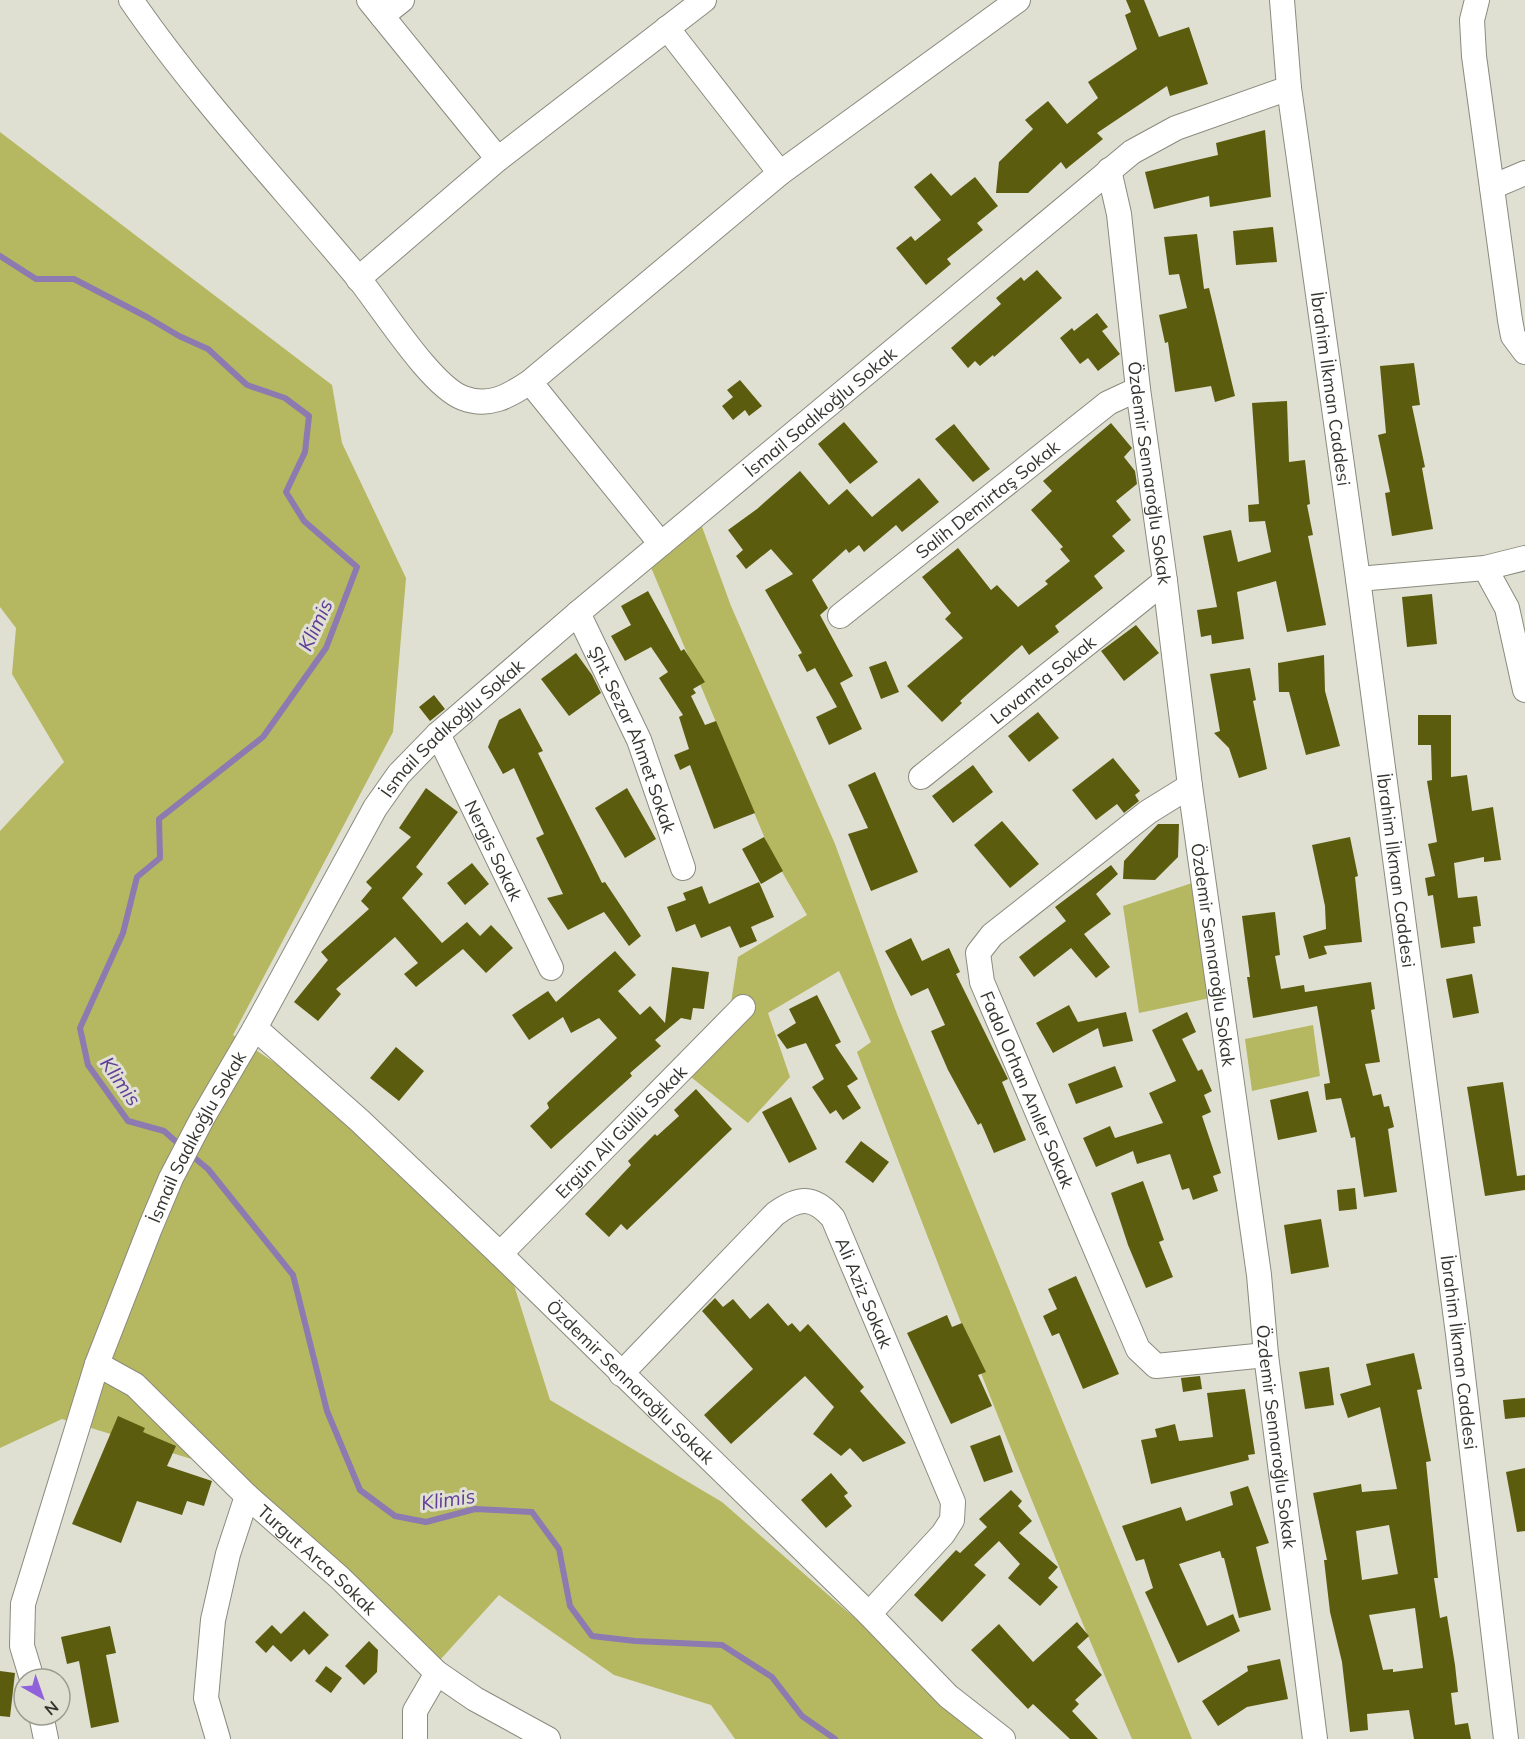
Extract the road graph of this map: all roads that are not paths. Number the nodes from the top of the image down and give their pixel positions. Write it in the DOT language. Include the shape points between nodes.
graph roads {
  1 [pos="131,0"];
  2 [pos="402,0"];
  3 [pos="704,0"];
  4 [pos="1018,0"];
  5 [pos="1282,0"];
  6 [pos="1477,0"];
  7 [pos="375,8"];
  8 [pos="667,28"];
  9 [pos="1289,88"];
  10 [pos="498,159"];
  11 [pos="1109,170"];
  12 [pos="780,173"];
  13 [pos="1525,173"];
  14 [pos="1492,187"];
  15 [pos="358,279"];
  16 [pos="1525,352"];
  17 [pos="530,382"];
  18 [pos="1138,388"];
  19 [pos="661,544"];
  20 [pos="1525,558"];
  21 [pos="1485,568"];
  22 [pos="1358,579"];
  23 [pos="1165,581"];
  24 [pos="578,613"];
  25 [pos="840,616"];
  26 [pos="1525,690"];
  27 [pos="438,734"];
  28 [pos="921,777"];
  29 [pos="1190,786"];
  30 [pos="683,868"];
  31 [pos="551,968"];
  32 [pos="743,1007"];
  33 [pos="255,1028"];
  34 [pos="500,1254"];
  35 [pos="1266,1355"];
  36 [pos="97,1364"];
  37 [pos="621,1374"];
  38 [pos="247,1497"];
  39 [pos="869,1614"];
  40 [pos="11,1648"];
  41 [pos="24,1667"];
  42 [pos="437,1672"];
  43 [pos="218,1739"];
  44 [pos="415,1739"];
  45 [pos="548,1739"];
  46 [pos="1003,1739"];
  47 [pos="1315,1739"];
  48 [pos="1506,1739"];
  1 -- 15 [label="street" via="229,129"];
  2 -- 7 [label="street"];
  3 -- 8 [label="street"];
  4 -- 12 [label="street"];
  5 -- 9 [label="street, İbrahim İlkman Caddesi"];
  6 -- 14 [label="street" via="1472,20 1474,56"];
  7 -- 10 [label="street"];
  8 -- 10 [label="street"];
  8 -- 12 [label="street"];
  9 -- 11 [label="street, İsmail Sadıkoğlu Sokak" via="1176,128 1132,152"];
  9 -- 22 [label="street, İbrahim İlkman Caddesi"];
  10 -- 15 [label="street"];
  11 -- 18 [label="street, Özdemir Sennaroğlu Sokak" via="1119,214"];
  11 -- 19 [label="street, İsmail Sadıkoğlu Sokak"];
  12 -- 17 [label="street"];
  13 -- 14 [label="street"];
  14 -- 16 [label="street" via="1513,336"];
  15 -- 17 [label="street" via="431,372 455,394 480,403 492,402"];
  17 -- 19 [label="street"];
  18 -- 23 [label="street, Özdemir Sennaroğlu Sokak"];
  18 -- 25 [label="street, Salih Demirtaş Sokak" via="1108,403"];
  19 -- 24 [label="street, İsmail Sadıkoğlu Sokak"];
  20 -- 21 [label="street"];
  21 -- 22 [label="street"];
  21 -- 26 [label="street" via="1507,608"];
  22 -- 48 [label="street, İbrahim İlkman Caddesi" via="1459,1346"];
  23 -- 28 [label="street, Lavamta Sokak"];
  23 -- 29 [label="street, Özdemir Sennaroğlu Sokak"];
  24 -- 27 [label="street, İsmail Sadıkoğlu Sokak"];
  24 -- 30 [label="street, Şht. Sezar Ahmet Sokak" via="639,740"];
  27 -- 31 [label="street, Nergis Sokak"];
  27 -- 33 [label="street, İsmail Sadıkoğlu Sokak" via="399,774 375,808"];
  29 -- 35 [label="street, Özdemir Sennaroğlu Sokak" via="1259,1275"];
  29 -- 35 [label="street, Fadol Orhan Anıler Sokak" via="1148,812 992,935 978,953 982,982 1138,1349 1156,1366"];
  32 -- 34 [label="street, Ergün Ali Güllü Sokak"];
  33 -- 34 [label="street, Özdemir Sennaroğlu Sokak"];
  33 -- 36 [label="street, İsmail Sadıkoğlu Sokak" via="171,1178"];
  34 -- 37 [label="street, Özdemir Sennaroğlu Sokak"];
  35 -- 47 [label="street, Özdemir Sennaroğlu Sokak"];
  36 -- 38 [label="street, Turgut Arca Sokak" via="135,1385"];
  36 -- 40 [label="street, İsmail Sadıkoğlu Sokak"];
  37 -- 39 [label="street, Özdemir Sennaroğlu Sokak"];
  37 -- 39 [label="street, Ali Aziz Sokak" via="775,1214 800,1201 822,1206 833,1218 953,1502 952,1520 943,1534"];
  38 -- 42 [label="street, Turgut Arca Sokak" via="340,1578"];
  38 -- 43 [label="street" via="228,1554 213,1620 206,1698"];
  39 -- 46 [label="street, Özdemir Sennaroğlu Sokak" via="948,1696"];
  40 -- 41 [label="street, İsmail Sadıkoğlu Sokak"];
  42 -- 44 [label="street" via="415,1711"];
  42 -- 45 [label="street, Turgut Arca Sokak" via="475,1700"];
}
